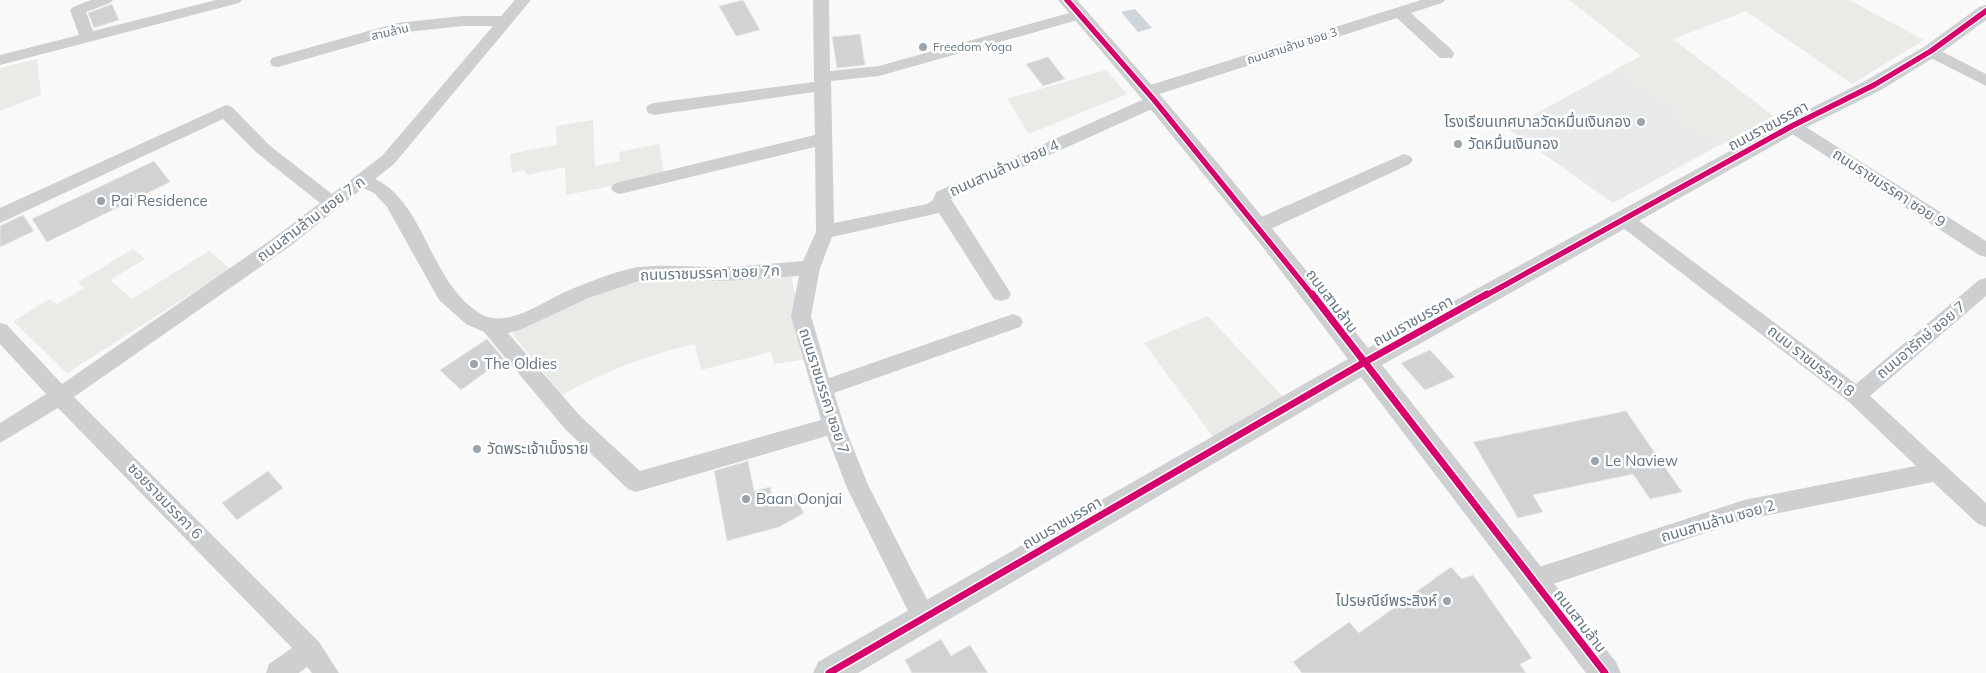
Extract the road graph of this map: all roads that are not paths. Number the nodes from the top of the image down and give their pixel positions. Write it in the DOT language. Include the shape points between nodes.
graph roads {
  1 [pos="105,0"];
  2 [pos="234,0"];
  3 [pos="523,0"];
  4 [pos="821,0"];
  5 [pos="1437,0"];
  6 [pos="1074,7"];
  7 [pos="1986,11"];
  8 [pos="1400,12"];
  9 [pos="506,21"];
  10 [pos="88,38"];
  11 [pos="1931,51"];
  12 [pos="1446,54"];
  13 [pos="0,60"];
  14 [pos="278,62"];
  15 [pos="1986,81"];
  16 [pos="822,82"];
  17 [pos="1151,97"];
  18 [pos="654,108"];
  19 [pos="1792,126"];
  20 [pos="824,139"];
  21 [pos="1404,160"];
  22 [pos="362,181"];
  23 [pos="620,188"];
  24 [pos="332,203"];
  25 [pos="942,203"];
  26 [pos="0,216"];
  27 [pos="1624,219"];
  28 [pos="1259,226"];
  29 [pos="825,232"];
  30 [pos="1986,250"];
  31 [pos="810,268"];
  32 [pos="1986,284"];
  33 [pos="1001,294"];
  34 [pos="1013,322"];
  35 [pos="491,327"];
  36 [pos="0,331"];
  37 [pos="1363,363"];
  38 [pos="822,389"];
  39 [pos="60,396"];
  40 [pos="1856,396"];
  41 [pos="833,425"];
  42 [pos="0,434"];
  43 [pos="1938,471"];
  44 [pos="1986,517"];
  45 [pos="1532,580"];
  46 [pos="924,618"];
  47 [pos="310,650"];
  48 [pos="278,673"];
  49 [pos="327,673"];
  50 [pos="829,673"];
  51 [pos="1605,673"];
  1 -- 10 [label="street" via="78,10"];
  2 -- 10 [label="street"];
  3 -- 9 [label="street, ถนนสามล้าน ซอย 7 ก"];
  4 -- 16 [label="street, ถนนราชมรรคา ซอย 7"];
  5 -- 8 [label="street, ถนนสามล้าน ซอย 3"];
  6 -- 16 [label="street" via="956,51"];
  6 -- 17 [label="street, ถนนสามล้าน"];
  7 -- 11 [label="street, ถนนราชมรรคา"];
  8 -- 12 [label="street"];
  8 -- 17 [label="street, ถนนสามล้าน ซอย 3"];
  9 -- 14 [label="street, สามล้าน" via="462,21 397,28"];
  9 -- 22 [label="street, ถนนสามล้าน ซอย 7 ก" via="388,160"];
  10 -- 13 [label="street"];
  11 -- 15 [label="street"];
  11 -- 19 [label="street, ถนนราชมรรคา" via="1874,85"];
  16 -- 18 [label="street"];
  16 -- 20 [label="street, ถนนราชมรรคา ซอย 7"];
  17 -- 25 [label="street, ถนนสามล้าน ซอย 4" via="942,196"];
  17 -- 28 [label="street, ถนนสามล้าน"];
  19 -- 27 [label="street, ถนนราชมรรคา"];
  19 -- 30 [label="street, ถนนราชมรรคา ซอย 9"];
  20 -- 23 [label="street"];
  20 -- 29 [label="street, ถนนราชมรรคา ซอย 7"];
  21 -- 28 [label="street"];
  22 -- 24 [label="street, ถนนสามล้าน ซอย 7 ก"];
  22 -- 35 [label="street" via="380,189 394,203 446,295 473,320"];
  24 -- 26 [label="street" via="261,149 226,111"];
  24 -- 39 [label="street, ถนนสามล้าน ซอย 7 ก" via="274,248"];
  25 -- 29 [label="street, ถนนสามล้าน ซอย 4" via="929,210"];
  25 -- 33 [label="street"];
  27 -- 37 [label="street, ถนนราชมรรคา"];
  27 -- 40 [label="street, ถนน ราชมรรคา 8"];
  28 -- 37 [label="street, ถนนสามล้าน"];
  29 -- 31 [label="street, ถนนราชมรรคา ซอย 7"];
  31 -- 35 [label="street, ถนนราชมรรคา ซอย 7ก" via="722,274 640,274 579,294 516,324"];
  31 -- 38 [label="street, ถนนราชมรรคา ซอย 7" via="801,316"];
  32 -- 40 [label="street, ถนนอารักษ์ ซอย 7"];
  34 -- 38 [label="street"];
  35 -- 41 [label="street" via="573,423 636,482"];
  36 -- 39 [label="street, ซอยราชมรรคา 6"];
  37 -- 45 [label="street, ถนนสามล้าน"];
  37 -- 46 [label="street, ถนนราชมรรคา"];
  38 -- 41 [label="street, ถนนราชมรรคา ซอย 7"];
  39 -- 42 [label="street, ถนนสามล้าน ซอย 7 ก"];
  39 -- 47 [label="street, ซอยราชมรรคา 6"];
  40 -- 43 [label="street, ถนน ราชมรรคา 8"];
  41 -- 46 [label="street, ถนนราชมรรคา ซอย 7" via="858,488"];
  43 -- 44 [label="street, ถนน ราชมรรคา 8"];
  43 -- 45 [label="street, ถนนสามล้าน ซอย 2" via="1744,510"];
  45 -- 51 [label="street, ถนนสามล้าน"];
  46 -- 50 [label="street, ถนนราชมรรคา"];
  47 -- 48 [label="street"];
  47 -- 49 [label="street, ซอยราชมรรคา 6"];
}
